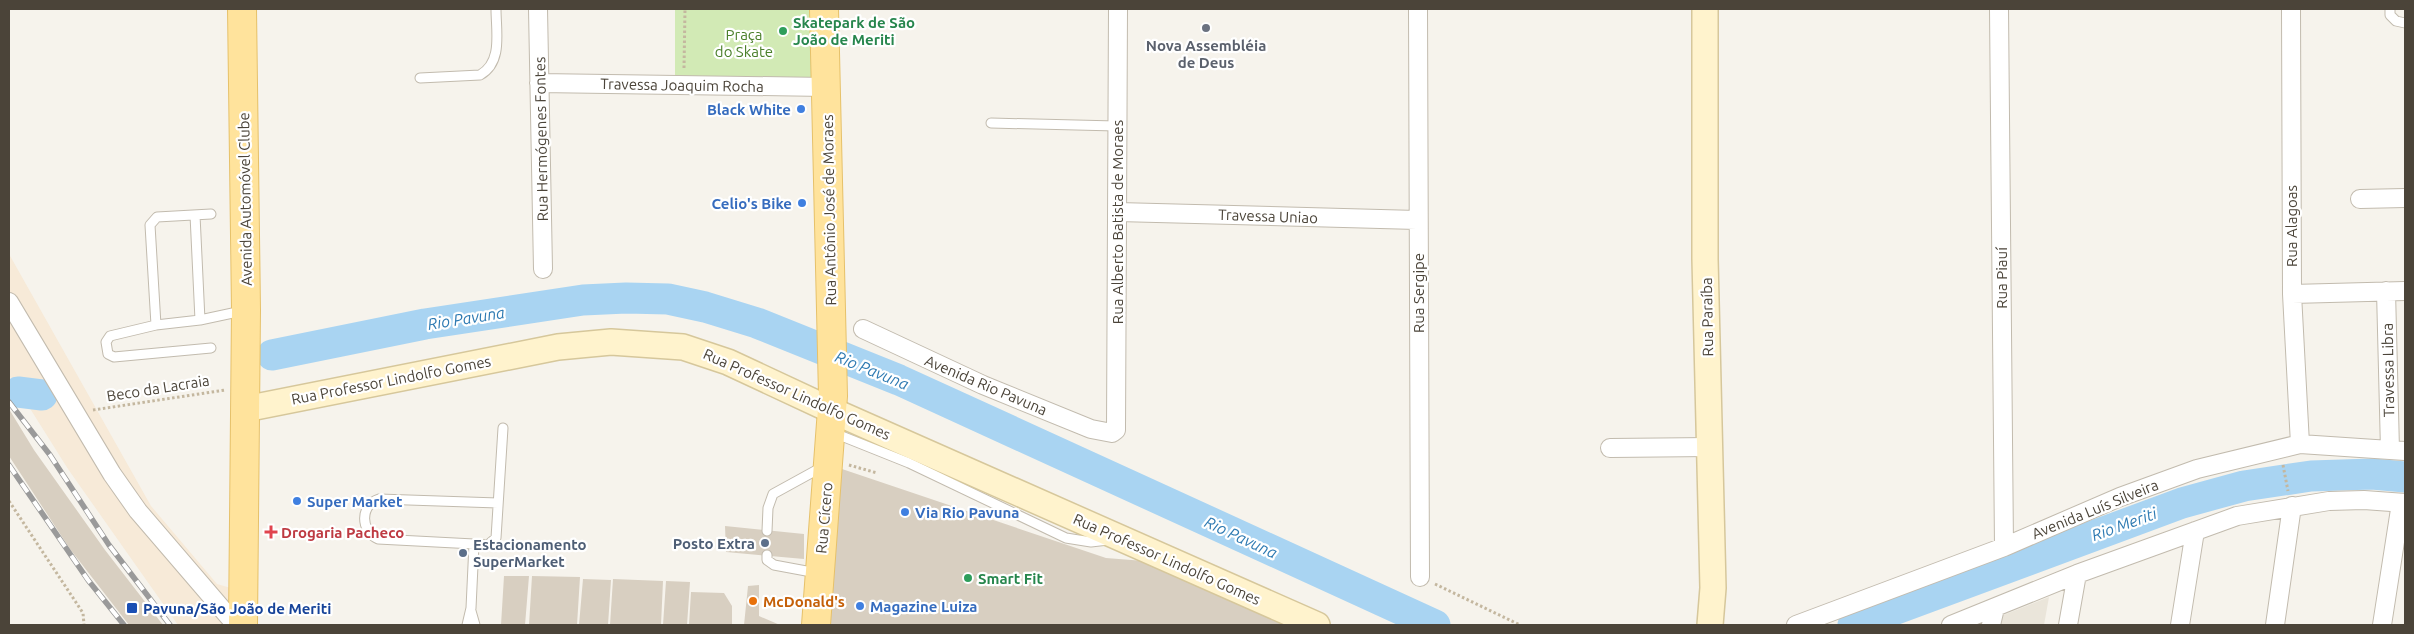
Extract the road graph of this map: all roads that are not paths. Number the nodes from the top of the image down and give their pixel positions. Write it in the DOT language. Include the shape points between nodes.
graph roads {
  1 [pos="242,9"];
  2 [pos="496,9"];
  3 [pos="538,9"];
  4 [pos="824,9"];
  5 [pos="1118,9"];
  6 [pos="1418,9"];
  7 [pos="1705,9"];
  8 [pos="1999,9"];
  9 [pos="2291,9"];
  10 [pos="2390,9"];
  11 [pos="2405,24"];
  12 [pos="420,78"];
  13 [pos="539,83"];
  14 [pos="826,87"];
  15 [pos="992,124"];
  16 [pos="1116,126"];
  17 [pos="2405,198"];
  18 [pos="2360,199"];
  19 [pos="1118,212"];
  20 [pos="211,214"];
  21 [pos="195,215"];
  22 [pos="1417,220"];
  23 [pos="543,269"];
  24 [pos="2386,290"];
  25 [pos="2405,291"];
  26 [pos="2292,294"];
  27 [pos="9,302"];
  28 [pos="246,315"];
  29 [pos="200,320"];
  30 [pos="156,325"];
  31 [pos="862,329"];
  32 [pos="211,348"];
  33 [pos="245,397"];
  34 [pos="833,411"];
  35 [pos="503,428"];
  36 [pos="1112,433"];
  37 [pos="2300,444"];
  38 [pos="1710,447"];
  39 [pos="1610,448"];
  40 [pos="2398,450"];
  41 [pos="829,463"];
  42 [pos="2290,500"];
  43 [pos="498,503"];
  44 [pos="2403,503"];
  45 [pos="767,530"];
  46 [pos="2195,531"];
  47 [pos="474,544"];
  48 [pos="2004,546"];
  49 [pos="767,556"];
  50 [pos="820,573"];
  51 [pos="2077,574"];
  52 [pos="1420,577"];
  53 [pos="471,608"];
  54 [pos="1995,608"];
  55 [pos="242,625"];
  56 [pos="467,625"];
  57 [pos="475,625"];
  58 [pos="816,625"];
  59 [pos="1317,625"];
  60 [pos="1710,625"];
  61 [pos="1796,625"];
  62 [pos="1951,625"];
  63 [pos="1991,625"];
  64 [pos="2068,625"];
  65 [pos="2180,625"];
  66 [pos="2275,625"];
  67 [pos="2382,625"];
  1 -- 28 [label="main road, Avenida Automóvel Clube"];
  2 -- 12 [label="lane" via="496,53 488,70 480,75"];
  3 -- 13 [label="street, Rua Hermógenes Fontes"];
  4 -- 14 [label="main road, Rua Antônio José de Moraes"];
  5 -- 16 [label="street, Rua Alberto Batista de Moraes"];
  6 -- 22 [label="street, Rua Sergipe"];
  7 -- 38 [label="street, Rua Paraíba"];
  8 -- 48 [label="street, Rua Piauí"];
  9 -- 26 [label="street, Rua Alagoas"];
  10 -- 11 [label="lane" via="2390,15 2396,22"];
  13 -- 14 [label="street, Travessa Joaquim Rocha"];
  13 -- 23 [label="street, Rua Hermógenes Fontes"];
  14 -- 34 [label="main road, Rua Antônio José de Moraes"];
  15 -- 16 [label="lane"];
  16 -- 19 [label="street, Rua Alberto Batista de Moraes"];
  17 -- 18 [label="street"];
  19 -- 22 [label="street, Travessa Uniao"];
  19 -- 36 [label="street, Rua Alberto Batista de Moraes" via="1117,424"];
  20 -- 21 [label="lane"];
  21 -- 29 [label="lane"];
  21 -- 30 [label="lane" via="157,217 150,225"];
  22 -- 52 [label="street, Rua Sergipe"];
  24 -- 25 [label="street"];
  24 -- 26 [label="street"];
  24 -- 40 [label="street, Travessa Libra"];
  26 -- 37 [label="street, Rua Alagoas"];
  27 -- 55 [label="street" via="138,511 229,617"];
  28 -- 29 [label="lane"];
  28 -- 33 [label="main road, Avenida Automóvel Clube"];
  29 -- 30 [label="lane"];
  30 -- 32 [label="lane" via="110,336 106,342 108,354 114,358"];
  31 -- 36 [label="street, Avenida Rio Pavuna" via="983,385 1090,429"];
  33 -- 34 [label="street, Rua Professor Lindolfo Gomes" via="558,347 619,342 676,346 707,354"];
  33 -- 55 [label="main road, Avenida Automóvel Clube"];
  34 -- 41 [label="main road, Rua Cícero"];
  34 -- 59 [label="street, Rua Professor Lindolfo Gomes"];
  35 -- 43 [label="lane"];
  37 -- 40 [label="street, Avenida Luís Silveira"];
  37 -- 48 [label="street, Avenida Luís Silveira" via="2197,469 2120,497"];
  38 -- 39 [label="street"];
  38 -- 60 [label="street, Rua Paraíba" via="1713,588"];
  41 -- 45 [label="lane" via="773,494 768,508"];
  41 -- 50 [label="main road, Rua Cícero"];
  42 -- 44 [label="street"];
  42 -- 46 [label="street"];
  42 -- 66 [label="street"];
  43 -- 47 [label="lane" via="496,538 492,543"];
  43 -- 47 [label="lane" via="379,499 366,509 365,528 369,535 378,539"];
  44 -- 67 [label="street"];
  46 -- 51 [label="street"];
  46 -- 65 [label="street"];
  47 -- 53 [label="lane"];
  48 -- 61 [label="street, Avenida Luís Silveira"];
  49 -- 50 [label="lane" via="774,566"];
  50 -- 58 [label="main road, Rua Cícero"];
  51 -- 54 [label="street"];
  51 -- 64 [label="street"];
  53 -- 56 [label="lane"];
  53 -- 57 [label="lane"];
  54 -- 62 [label="street"];
  54 -- 63 [label="street"];
}
